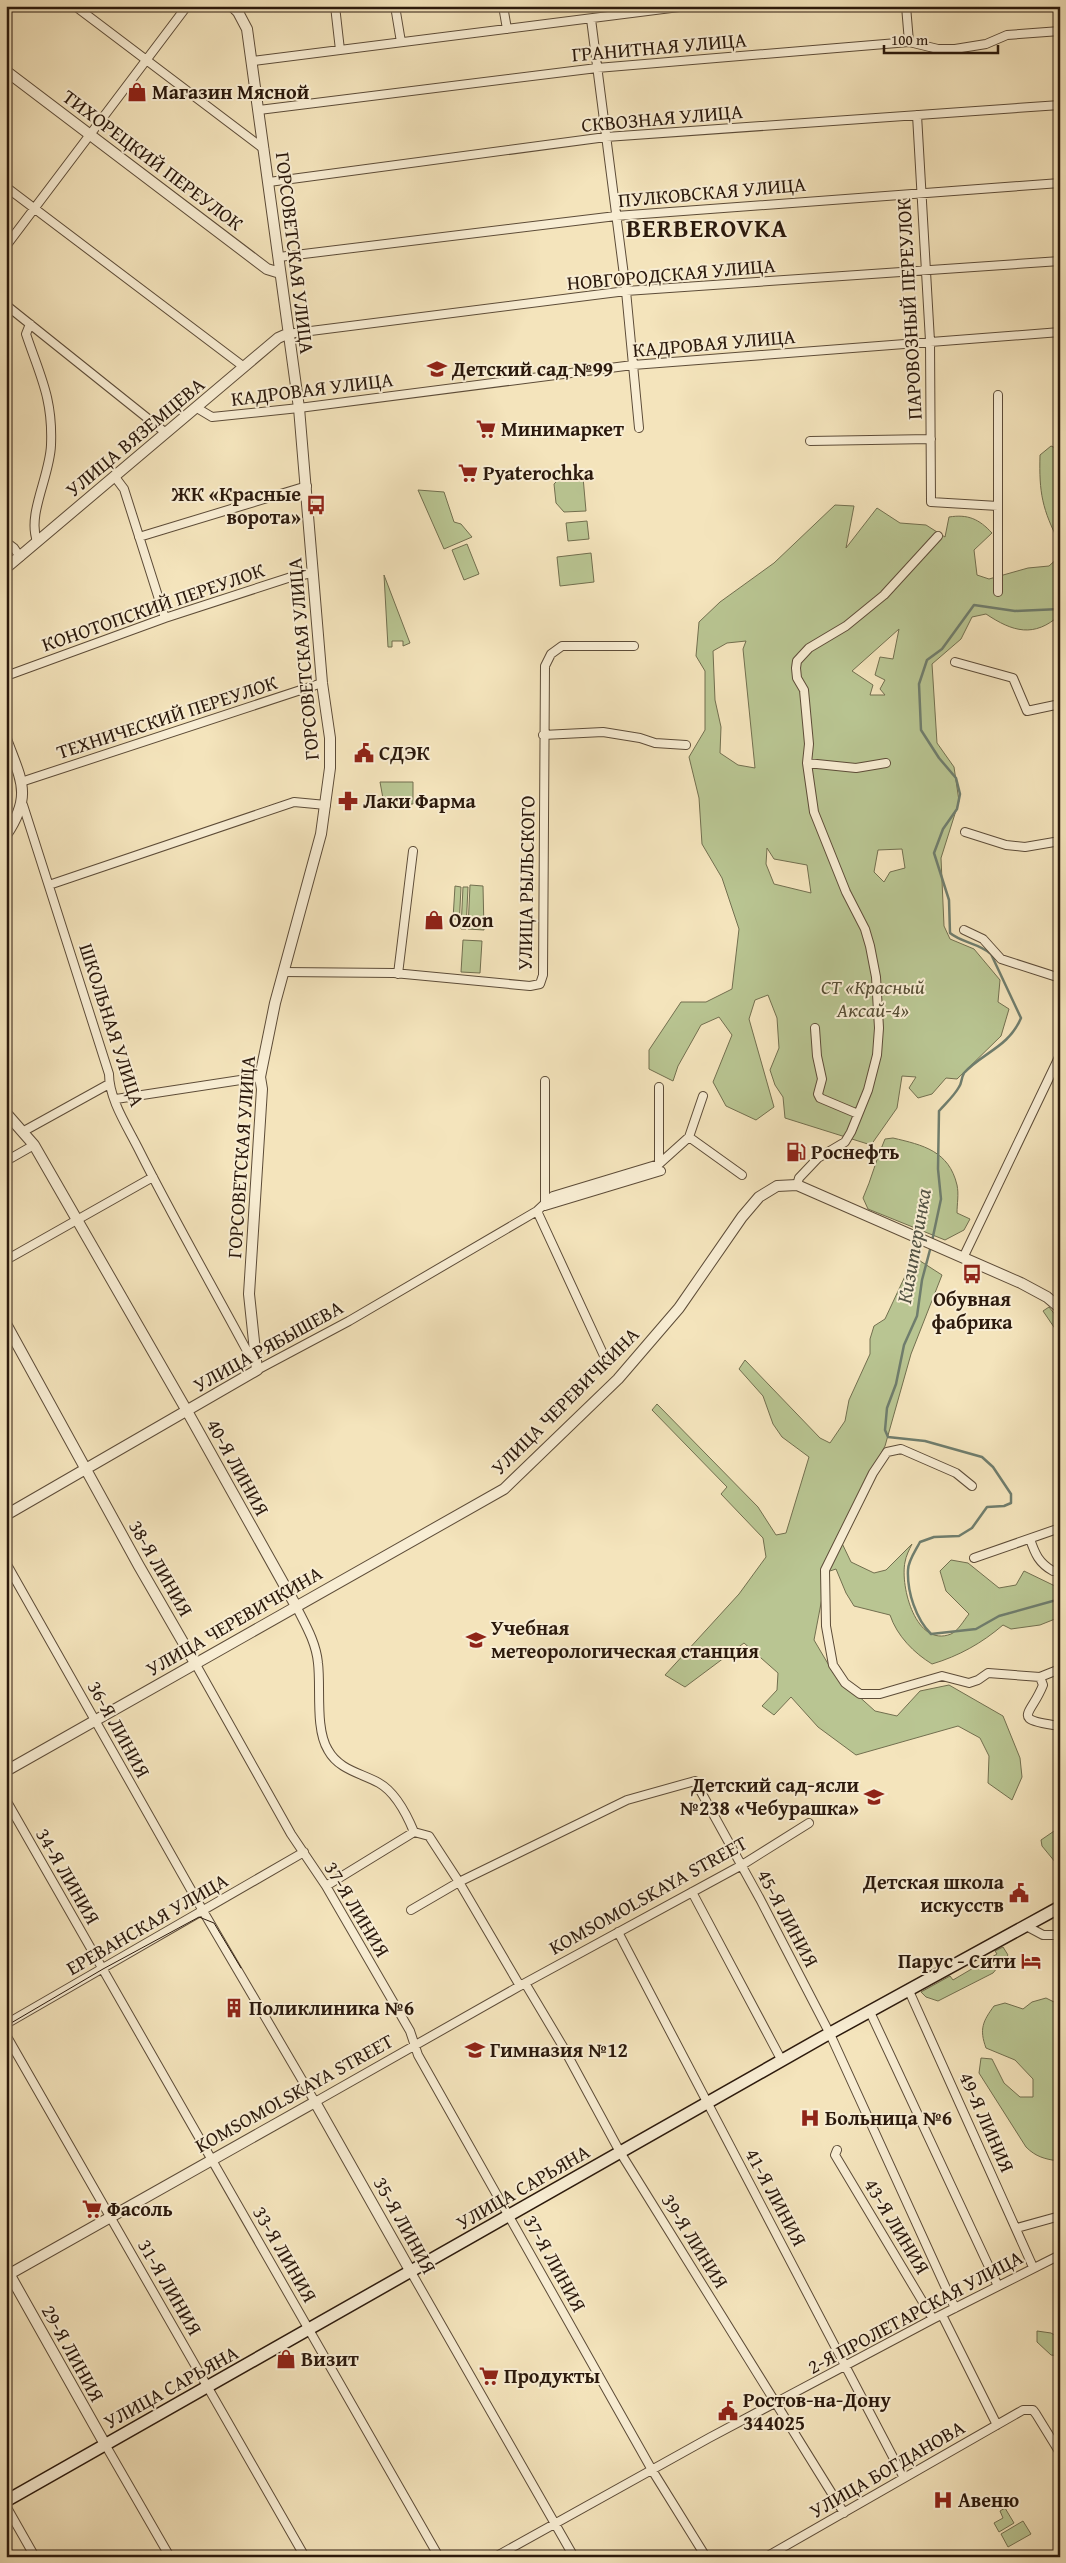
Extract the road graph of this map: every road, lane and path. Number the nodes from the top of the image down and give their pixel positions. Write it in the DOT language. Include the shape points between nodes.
graph roads {
  1 [pos="75,6"];
  2 [pos="187,6"];
  3 [pos="232,6"];
  4 [pos="335,6"];
  5 [pos="395,6"];
  6 [pos="503,6"];
  7 [pos="611,6"];
  8 [pos="687,6"];
  9 [pos="906,6"];
  10 [pos="613,16"];
  11 [pos="591,19"];
  12 [pos="507,29"];
  13 [pos="1060,30"];
  14 [pos="401,42"];
  15 [pos="909,42"];
  16 [pos="340,50"];
  17 [pos="146,60"];
  18 [pos="253,61"];
  19 [pos="597,68"];
  20 [pos="6,71"];
  21 [pos="1060,105"];
  22 [pos="259,110"];
  23 [pos="916,115"];
  24 [pos="90,134"];
  25 [pos="606,137"];
  26 [pos="264,149"];
  27 [pos="269,182"];
  28 [pos="1060,183"];
  29 [pos="6,187"];
  30 [pos="920,192"];
  31 [pos="34,208"];
  32 [pos="616,216"];
  33 [pos="6,246"];
  34 [pos="279,257"];
  35 [pos="1060,261"];
  36 [pos="925,271"];
  37 [pos="280,273"];
  38 [pos="626,291"];
  39 [pos="6,305"];
  40 [pos="30,324"];
  41 [pos="1060,332"];
  42 [pos="287,334"];
  43 [pos="930,341"];
  44 [pos="633,365"];
  45 [pos="244,367"];
  46 [pos="998,395"];
  47 [pos="197,408"];
  48 [pos="299,408"];
  49 [pos="639,428"];
  50 [pos="166,433"];
  51 [pos="931,439"];
  52 [pos="810,441"];
  53 [pos="115,477"];
  54 [pos="307,486"];
  55 [pos="998,506"];
  56 [pos="938,536"];
  57 [pos="139,537"];
  58 [pos="37,541"];
  59 [pos="6,542"];
  60 [pos="20,557"];
  61 [pos="6,568"];
  62 [pos="312,573"];
  63 [pos="998,592"];
  64 [pos="165,618"];
  65 [pos="634,646"];
  66 [pos="955,662"];
  67 [pos="6,676"];
  68 [pos="322,683"];
  69 [pos="1060,704"];
  70 [pos="543,735"];
  71 [pos="6,739"];
  72 [pos="686,745"];
  73 [pos="807,763"];
  74 [pos="886,764"];
  75 [pos="21,782"];
  76 [pos="23,805"];
  77 [pos="326,805"];
  78 [pos="11,822"];
  79 [pos="965,832"];
  80 [pos="6,836"];
  81 [pos="1060,841"];
  82 [pos="413,851"];
  83 [pos="48,885"];
  84 [pos="964,930"];
  85 [pos="283,972"];
  86 [pos="398,974"];
  87 [pos="1060,978"];
  88 [pos="815,1028"];
  89 [pos="1060,1055"];
  90 [pos="260,1077"];
  91 [pos="545,1081"];
  92 [pos="110,1084"];
  93 [pos="659,1087"];
  94 [pos="703,1096"];
  95 [pos="116,1099"];
  96 [pos="6,1113"];
  97 [pos="858,1114"];
  98 [pos="24,1131"];
  99 [pos="689,1137"];
  100 [pos="34,1145"];
  101 [pos="6,1161"];
  102 [pos="660,1167"];
  103 [pos="742,1175"];
  104 [pos="153,1177"];
  105 [pos="797,1185"];
  106 [pos="544,1206"];
  107 [pos="537,1211"];
  108 [pos="78,1220"];
  109 [pos="963,1258"];
  110 [pos="6,1260"];
  111 [pos="1060,1308"];
  112 [pos="6,1324"];
  113 [pos="256,1358"];
  114 [pos="605,1358"];
  115 [pos="257,1370"];
  116 [pos="187,1411"];
  117 [pos="86,1470"];
  118 [pos="972,1486"];
  119 [pos="6,1515"];
  120 [pos="1060,1528"];
  121 [pos="1030,1539"];
  122 [pos="974,1558"];
  123 [pos="6,1563"];
  124 [pos="1053,1571"];
  125 [pos="296,1606"];
  126 [pos="195,1663"];
  127 [pos="1060,1670"];
  128 [pos="1040,1677"];
  129 [pos="95,1720"];
  130 [pos="1060,1726"];
  131 [pos="6,1771"];
  132 [pos="6,1800"];
  133 [pos="809,1823"];
  134 [pos="414,1832"];
  135 [pos="304,1852"];
  136 [pos="742,1865"];
  137 [pos="459,1882"];
  138 [pos="326,1886"];
  139 [pos="692,1892"];
  140 [pos="1060,1908"];
  141 [pos="411,1910"];
  142 [pos="203,1911"];
  143 [pos="1028,1927"];
  144 [pos="618,1932"];
  145 [pos="1060,1935"];
  146 [pos="102,1968"];
  147 [pos="522,1985"];
  148 [pos="909,1991"];
  149 [pos="870,2012"];
  150 [pos="6,2024"];
  151 [pos="830,2034"];
  152 [pos="6,2035"];
  153 [pos="415,2046"];
  154 [pos="782,2061"];
  155 [pos="315,2102"];
  156 [pos="709,2103"];
  157 [pos="837,2150"];
  158 [pos="620,2152"];
  159 [pos="212,2158"];
  160 [pos="509,2216"];
  161 [pos="1060,2216"];
  162 [pos="112,2217"];
  163 [pos="1017,2228"];
  164 [pos="1060,2255"];
  165 [pos="1034,2268"];
  166 [pos="411,2272"];
  167 [pos="7,2273"];
  168 [pos="998,2286"];
  169 [pos="955,2308"];
  170 [pos="942,2315"];
  171 [pos="933,2319"];
  172 [pos="310,2330"];
  173 [pos="847,2366"];
  174 [pos="209,2387"];
  175 [pos="777,2404"];
  176 [pos="997,2425"];
  177 [pos="106,2446"];
  178 [pos="1060,2453"];
  179 [pos="652,2470"];
  180 [pos="904,2478"];
  181 [pos="6,2501"];
  182 [pos="6,2506"];
  183 [pos="844,2512"];
  184 [pos="556,2523"];
  185 [pos="35,2557"];
  186 [pos="170,2557"];
  187 [pos="305,2557"];
  188 [pos="439,2557"];
  189 [pos="495,2557"];
  190 [pos="574,2557"];
  191 [pos="706,2557"];
  192 [pos="766,2557"];
  1 -- 17 [label="street"];
  2 -- 17 [label="street"];
  3 -- 18 [label="street, ГОРСОВЕТСКАЯ УЛИЦА" via="247,29"];
  4 -- 16 [label="street"];
  5 -- 14 [label="street"];
  6 -- 12 [label="street"];
  7 -- 10 [label="street"];
  8 -- 10 [label="street"];
  9 -- 15 [label="street"];
  10 -- 11 [label="street"];
  11 -- 12 [label="street"];
  11 -- 19 [label="street"];
  12 -- 14 [label="street"];
  13 -- 15 [label="street, ГРАНИТНАЯ УЛИЦА" via="1007,35 986,44 955,49 938,49"];
  14 -- 16 [label="street"];
  15 -- 19 [label="street, ГРАНИТНАЯ УЛИЦА"];
  16 -- 18 [label="street"];
  17 -- 24 [label="street"];
  17 -- 26 [label="street"];
  18 -- 22 [label="street, ГОРСОВЕТСКАЯ УЛИЦА"];
  19 -- 22 [label="street, ГРАНИТНАЯ УЛИЦА"];
  19 -- 25 [label="street"];
  20 -- 24 [label="street, ТИХОРЕЦКИЙ ПЕРЕУЛОК"];
  21 -- 23 [label="street, СКВОЗНАЯ УЛИЦА"];
  22 -- 26 [label="street, ГОРСОВЕТСКАЯ УЛИЦА"];
  23 -- 25 [label="street, СКВОЗНАЯ УЛИЦА"];
  23 -- 30 [label="street, ПАРОВОЗНЫЙ ПЕРЕУЛОК"];
  24 -- 31 [label="street"];
  24 -- 37 [label="street, ТИХОРЕЦКИЙ ПЕРЕУЛОК" via="268,269"];
  25 -- 27 [label="street, СКВОЗНАЯ УЛИЦА"];
  25 -- 32 [label="street"];
  26 -- 27 [label="street, ГОРСОВЕТСКАЯ УЛИЦА"];
  27 -- 34 [label="street, ГОРСОВЕТСКАЯ УЛИЦА"];
  28 -- 30 [label="street, ПУЛКОВСКАЯ УЛИЦА"];
  29 -- 31 [label="street"];
  30 -- 32 [label="street, ПУЛКОВСКАЯ УЛИЦА"];
  30 -- 36 [label="street, ПАРОВОЗНЫЙ ПЕРЕУЛОК"];
  31 -- 33 [label="street"];
  31 -- 45 [label="street"];
  32 -- 34 [label="street, ПУЛКОВСКАЯ УЛИЦА"];
  32 -- 38 [label="street"];
  34 -- 37 [label="street, ГОРСОВЕТСКАЯ УЛИЦА"];
  35 -- 36 [label="street, НОВГОРОДСКАЯ УЛИЦА"];
  36 -- 38 [label="street, НОВГОРОДСКАЯ УЛИЦА"];
  36 -- 43 [label="street, ПАРОВОЗНЫЙ ПЕРЕУЛОК"];
  37 -- 42 [label="street, ГОРСОВЕТСКАЯ УЛИЦА"];
  38 -- 42 [label="street, НОВГОРОДСКАЯ УЛИЦА"];
  38 -- 44 [label="street"];
  39 -- 40 [label="street"];
  40 -- 50 [label="street"];
  40 -- 58 [label="street" via="26,334 42,375 51,424 48,472 33,520"];
  41 -- 43 [label="street, КАДРОВАЯ УЛИЦА"];
  42 -- 45 [label="street, УЛИЦА ВЯЗЕМЦЕВА"];
  42 -- 48 [label="street, ГОРСОВЕТСКАЯ УЛИЦА"];
  43 -- 44 [label="street, КАДРОВАЯ УЛИЦА"];
  43 -- 51 [label="street, ПАРОВОЗНЫЙ ПЕРЕУЛОК"];
  44 -- 48 [label="street, КАДРОВАЯ УЛИЦА"];
  44 -- 49 [label="street"];
  45 -- 47 [label="street, УЛИЦА ВЯЗЕМЦЕВА"];
  46 -- 55 [label="street"];
  47 -- 48 [label="street, КАДРОВАЯ УЛИЦА" via="212,417"];
  47 -- 50 [label="street, УЛИЦА ВЯЗЕМЦЕВА"];
  48 -- 54 [label="street, ГОРСОВЕТСКАЯ УЛИЦА"];
  50 -- 53 [label="street, УЛИЦА ВЯЗЕМЦЕВА"];
  51 -- 52 [label="street"];
  51 -- 55 [label="street, ПАРОВОЗНЫЙ ПЕРЕУЛОК" via="931,502"];
  53 -- 57 [label="street" via="124,489"];
  53 -- 58 [label="street, УЛИЦА ВЯЗЕМЦЕВА"];
  54 -- 57 [label="street"];
  54 -- 62 [label="street, ГОРСОВЕТСКАЯ УЛИЦА"];
  55 -- 63 [label="street"];
  56 -- 73 [label="street" via="884,595 846,626 809,648 797,662 797,678 804,690"];
  57 -- 64 [label="street"];
  58 -- 60 [label="street, УЛИЦА ВЯЗЕМЦЕВА"];
  59 -- 60 [label="street"];
  60 -- 61 [label="street, УЛИЦА ВЯЗЕМЦЕВА"];
  62 -- 64 [label="street, КОНОТОПСКИЙ ПЕРЕУЛОК"];
  62 -- 68 [label="street, ГОРСОВЕТСКАЯ УЛИЦА"];
  64 -- 67 [label="street, КОНОТОПСКИЙ ПЕРЕУЛОК"];
  65 -- 70 [label="street, УЛИЦА РЫЛЬСКОГО" via="562,646 551,654 545,666"];
  66 -- 69 [label="street" via="1013,678 1028,711"];
  68 -- 75 [label="street, ТЕХНИЧЕСКИЙ ПЕРЕУЛОК"];
  68 -- 77 [label="street, ГОРСОВЕТСКАЯ УЛИЦА" via="330,738"];
  70 -- 72 [label="street" via="603,732 655,743"];
  70 -- 86 [label="street, УЛИЦА РЫЛЬСКОГО" via="543,974 540,984 530,986"];
  71 -- 75 [label="street, ШКОЛЬНАЯ УЛИЦА"];
  73 -- 74 [label="street" via="856,768"];
  73 -- 97 [label="street" via="814,812 846,892 865,929 876,977 877,1055"];
  75 -- 76 [label="street, ШКОЛЬНАЯ УЛИЦА"];
  76 -- 78 [label="street"];
  76 -- 83 [label="street, ШКОЛЬНАЯ УЛИЦА"];
  77 -- 83 [label="street" via="294,802"];
  77 -- 85 [label="street, ГОРСОВЕТСКАЯ УЛИЦА"];
  78 -- 80 [label="street"];
  79 -- 81 [label="street" via="1006,846 1025,847"];
  82 -- 86 [label="street"];
  83 -- 92 [label="street, ШКОЛЬНАЯ УЛИЦА" via="110,1074"];
  84 -- 87 [label="street" via="983,939 1001,959"];
  85 -- 86 [label="street, УЛИЦА РЫЛЬСКОГО"];
  85 -- 90 [label="street, ГОРСОВЕТСКАЯ УЛИЦА"];
  88 -- 97 [label="street" via="822,1079 818,1094 820,1098"];
  89 -- 109 [label="street"];
  90 -- 95 [label="street"];
  90 -- 113 [label="street, ГОРСОВЕТСКАЯ УЛИЦА" via="262,1089 250,1294"];
  91 -- 106 [label="street"];
  92 -- 95 [label="street, ШКОЛЬНАЯ УЛИЦА"];
  92 -- 98 [label="street"];
  93 -- 102 [label="street"];
  94 -- 99 [label="street, УЛИЦА РЯБЫШЕВА"];
  95 -- 104 [label="street, ШКОЛЬНАЯ УЛИЦА"];
  96 -- 98 [label="street, 40-Я ЛИНИЯ"];
  97 -- 105 [label="street" via="845,1142 818,1158 799,1178"];
  98 -- 100 [label="street, 40-Я ЛИНИЯ"];
  99 -- 102 [label="street, УЛИЦА РЯБЫШЕВА"];
  99 -- 103 [label="street"];
  100 -- 101 [label="street"];
  100 -- 108 [label="street, 40-Я ЛИНИЯ"];
  102 -- 106 [label="street, УЛИЦА РЯБЫШЕВА"];
  104 -- 108 [label="street"];
  104 -- 113 [label="street, ШКОЛЬНАЯ УЛИЦА" via="246,1349"];
  105 -- 109 [label="street"];
  105 -- 125 [label="street, УЛИЦА ЧЕРЕВИЧКИНА" via="783,1184 759,1198 742,1217 679,1308 618,1379 504,1488"];
  106 -- 107 [label="street, УЛИЦА РЯБЫШЕВА"];
  107 -- 114 [label="street"];
  107 -- 115 [label="street, УЛИЦА РЯБЫШЕВА" via="349,1321"];
  108 -- 110 [label="street"];
  108 -- 116 [label="street, 40-Я ЛИНИЯ"];
  109 -- 111 [label="street" via="1020,1282"];
  112 -- 117 [label="street, 38-Я ЛИНИЯ"];
  113 -- 115 [label="street, ГОРСОВЕТСКАЯ УЛИЦА"];
  115 -- 116 [label="street, УЛИЦА РЯБЫШЕВА"];
  116 -- 117 [label="street, УЛИЦА РЯБЫШЕВА"];
  116 -- 125 [label="street, 40-Я ЛИНИЯ"];
  117 -- 119 [label="street, УЛИЦА РЯБЫШЕВА"];
  117 -- 126 [label="street, 38-Я ЛИНИЯ"];
  118 -- 128 [label="street" via="956,1472 901,1448 887,1452 873,1473 825,1570 826,1626 833,1665 845,1683 860,1694 880,1694 942,1676 969,1683 988,1673"];
  120 -- 121 [label="street"];
  121 -- 122 [label="street"];
  121 -- 124 [label="street" via="1036,1556"];
  123 -- 129 [label="street, 36-Я ЛИНИЯ"];
  125 -- 126 [label="street, УЛИЦА ЧЕРЕВИЧКИНА"];
  125 -- 134 [label="street, 40-Я ЛИНИЯ" via="316,1649 320,1713 327,1750 343,1766 380,1784 398,1802"];
  126 -- 129 [label="street, УЛИЦА ЧЕРЕВИЧКИНА"];
  126 -- 135 [label="street, 38-Я ЛИНИЯ"];
  127 -- 128 [label="street"];
  128 -- 130 [label="street" via="1043,1685 1028,1709 1029,1717 1033,1722"];
  129 -- 131 [label="street, УЛИЦА ЧЕРЕВИЧКИНА"];
  129 -- 142 [label="street, 36-Я ЛИНИЯ"];
  132 -- 146 [label="street, 34-Я ЛИНИЯ"];
  133 -- 136 [label="street, KOMSOMOLSKAYA STREET"];
  134 -- 137 [label="street, 39-Я ЛИНИЯ" via="429,1836"];
  134 -- 138 [label="street"];
  135 -- 138 [label="street, 37-Я ЛИНИЯ"];
  135 -- 142 [label="street, ЕРЕВАНСКАЯ УЛИЦА"];
  136 -- 137 [label="street, 45-Я ЛИНИЯ" via="695,1780 627,1800"];
  136 -- 139 [label="street, KOMSOMOLSKAYA STREET"];
  136 -- 151 [label="street, 45-Я ЛИНИЯ"];
  137 -- 141 [label="street"];
  137 -- 147 [label="street, 39-Я ЛИНИЯ"];
  138 -- 153 [label="street, 37-Я ЛИНИЯ" via="410,2031"];
  139 -- 144 [label="street, KOMSOMOLSKAYA STREET"];
  139 -- 154 [label="street"];
  140 -- 143 [label="main road, УЛИЦА САРЬЯНА"];
  142 -- 146 [label="street, ЕРЕВАНСКАЯ УЛИЦА"];
  142 -- 155 [label="street, 35-Я ЛИНИЯ"];
  143 -- 145 [label="street" via="1043,1935"];
  143 -- 148 [label="main road, УЛИЦА САРЬЯНА"];
  144 -- 147 [label="street, KOMSOMOLSKAYA STREET"];
  144 -- 156 [label="street, 41-Я ЛИНИЯ"];
  146 -- 150 [label="street, ЕРЕВАНСКАЯ УЛИЦА"];
  146 -- 159 [label="street, 33-Я ЛИНИЯ"];
  147 -- 153 [label="street, KOMSOMOLSKAYA STREET"];
  147 -- 158 [label="street, 39-Я ЛИНИЯ" via="562,2044"];
  148 -- 149 [label="main road, УЛИЦА САРЬЯНА"];
  148 -- 163 [label="street, 49-Я ЛИНИЯ"];
  149 -- 151 [label="main road, УЛИЦА САРЬЯНА"];
  149 -- 168 [label="street"];
  151 -- 154 [label="main road, УЛИЦА САРЬЯНА"];
  151 -- 169 [label="street, 45-Я ЛИНИЯ"];
  152 -- 162 [label="street, 31-Я ЛИНИЯ"];
  153 -- 155 [label="street, KOMSOMOLSKAYA STREET"];
  153 -- 160 [label="street, 37-Я ЛИНИЯ"];
  154 -- 156 [label="main road, УЛИЦА САРЬЯНА"];
  155 -- 159 [label="street, KOMSOMOLSKAYA STREET"];
  155 -- 166 [label="street, 35-Я ЛИНИЯ"];
  156 -- 158 [label="main road, УЛИЦА САРЬЯНА"];
  156 -- 173 [label="street, 41-Я ЛИНИЯ"];
  157 -- 171 [label="street, 43-Я ЛИНИЯ" via="835,2155"];
  158 -- 160 [label="main road, УЛИЦА САРЬЯНА"];
  158 -- 175 [label="street, 39-Я ЛИНИЯ"];
  159 -- 162 [label="street, KOMSOMOLSKAYA STREET"];
  159 -- 172 [label="street, 33-Я ЛИНИЯ"];
  160 -- 166 [label="main road, УЛИЦА САРЬЯНА"];
  160 -- 179 [label="street, 37-Я ЛИНИЯ"];
  161 -- 163 [label="street"];
  162 -- 167 [label="street, KOMSOMOLSKAYA STREET"];
  162 -- 174 [label="street, 31-Я ЛИНИЯ"];
  163 -- 165 [label="street, 49-Я ЛИНИЯ"];
  164 -- 165 [label="street, 2-Я ПРОЛЕТАРСКАЯ УЛИЦА"];
  165 -- 168 [label="street, 2-Я ПРОЛЕТАРСКАЯ УЛИЦА"];
  166 -- 172 [label="main road, УЛИЦА САРЬЯНА"];
  166 -- 184 [label="street, 35-Я ЛИНИЯ"];
  167 -- 177 [label="street, 29-Я ЛИНИЯ"];
  168 -- 169 [label="street, 2-Я ПРОЛЕТАРСКАЯ УЛИЦА"];
  169 -- 170 [label="street, 2-Я ПРОЛЕТАРСКАЯ УЛИЦА"];
  170 -- 171 [label="street, 2-Я ПРОЛЕТАРСКАЯ УЛИЦА"];
  170 -- 176 [label="street"];
  171 -- 173 [label="street, 2-Я ПРОЛЕТАРСКАЯ УЛИЦА"];
  172 -- 174 [label="main road, УЛИЦА САРЬЯНА"];
  172 -- 188 [label="street, 33-Я ЛИНИЯ"];
  173 -- 175 [label="street, 2-Я ПРОЛЕТАРСКАЯ УЛИЦА"];
  173 -- 180 [label="street, 41-Я ЛИНИЯ"];
  174 -- 177 [label="main road, УЛИЦА САРЬЯНА"];
  174 -- 187 [label="street, 31-Я ЛИНИЯ"];
  175 -- 179 [label="street, 2-Я ПРОЛЕТАРСКАЯ УЛИЦА"];
  175 -- 183 [label="street, 39-Я ЛИНИЯ"];
  176 -- 178 [label="street, УЛИЦА БОГДАНОВА" via="1023,2410 1033,2410"];
  176 -- 180 [label="street, УЛИЦА БОГДАНОВА"];
  177 -- 181 [label="main road, УЛИЦА САРЬЯНА"];
  177 -- 186 [label="street, 29-Я ЛИНИЯ"];
  179 -- 184 [label="street, 2-Я ПРОЛЕТАРСКАЯ УЛИЦА"];
  179 -- 191 [label="street, 37-Я ЛИНИЯ"];
  180 -- 183 [label="street, УЛИЦА БОГДАНОВА"];
  182 -- 185 [label="street"];
  183 -- 192 [label="street, УЛИЦА БОГДАНОВА"];
  184 -- 189 [label="street, 2-Я ПРОЛЕТАРСКАЯ УЛИЦА"];
  184 -- 190 [label="street, 35-Я ЛИНИЯ"];
}
